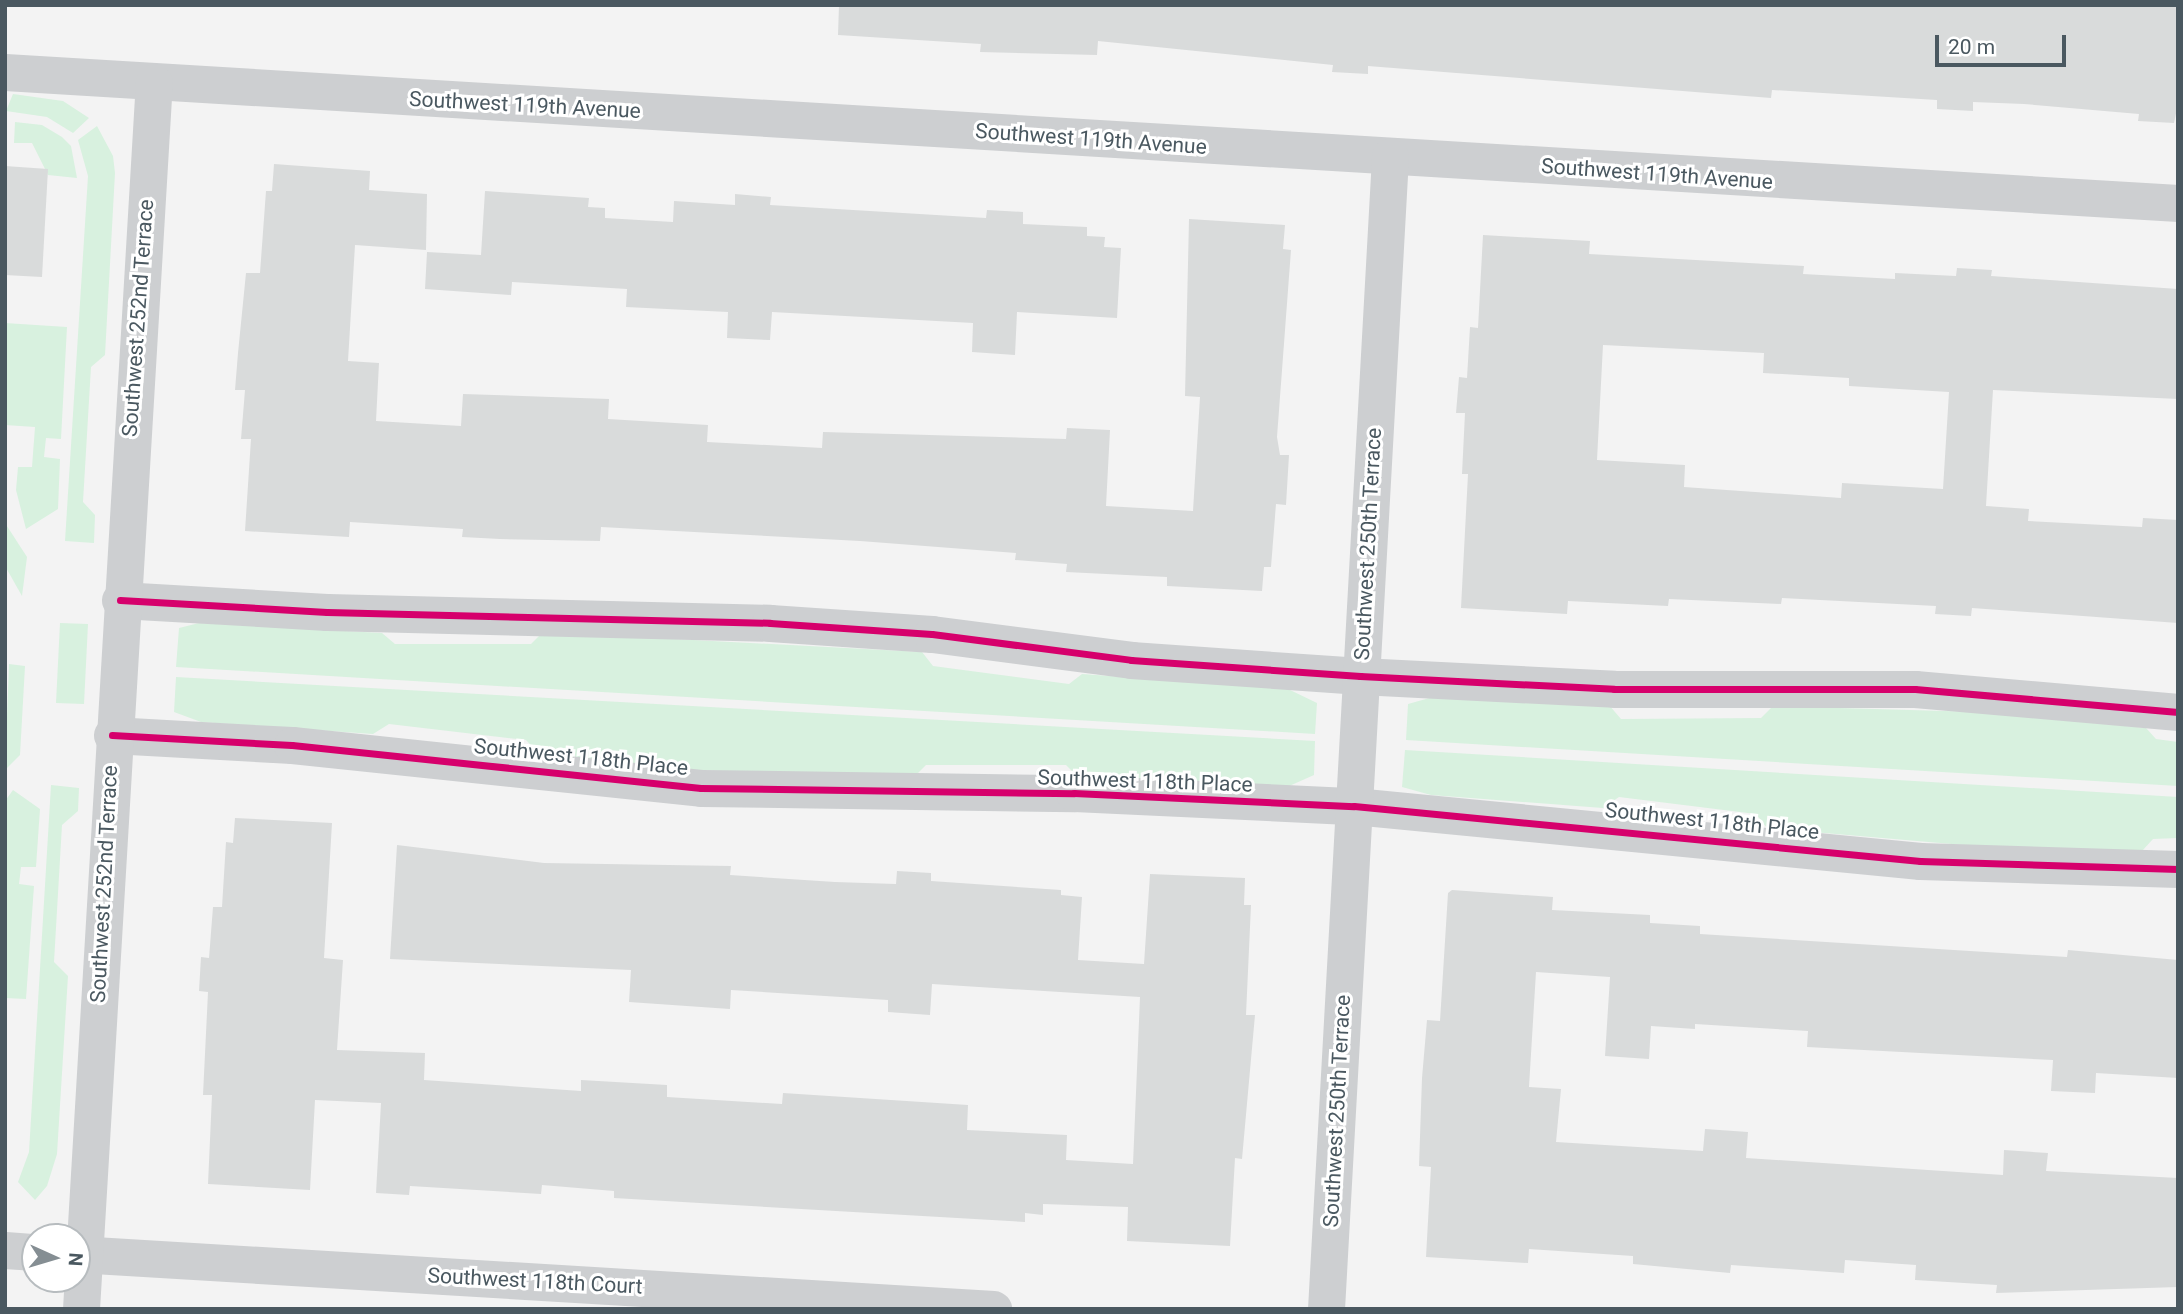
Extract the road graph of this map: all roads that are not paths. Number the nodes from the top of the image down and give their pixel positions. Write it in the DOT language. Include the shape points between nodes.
graph roads {
  1 [pos="5,72"];
  2 [pos="153,82"];
  3 [pos="1390,158"];
  4 [pos="2178,203"];
  5 [pos="120,600"];
  6 [pos="1360,676"];
  7 [pos="2178,712"];
  8 [pos="111,735"];
  9 [pos="1354,806"];
  10 [pos="2178,869"];
  11 [pos="83,1223"];
  12 [pos="91,1255"];
  13 [pos="993,1309"];
  14 [pos="1326,1309"];
  1 -- 2 [label="street, Southwest 119th Avenue"];
  2 -- 3 [label="street, Southwest 119th Avenue"];
  2 -- 5 [label="street, Southwest 252nd Terrace"];
  3 -- 4 [label="street, Southwest 119th Avenue"];
  3 -- 6 [label="street, Southwest 250th Terrace"];
  5 -- 6 [label="street" via="327,612 663,617 822,626 1131,660"];
  5 -- 8 [label="street, Southwest 252nd Terrace"];
  6 -- 7 [label="street" via="1614,689 1914,689"];
  6 -- 9 [label="street, Southwest 250th Terrace"];
  8 -- 9 [label="street, Southwest 118th Place" via="292,745 701,788 861,794 1074,793"];
  8 -- 11 [label="street, Southwest 252nd Terrace"];
  9 -- 10 [label="street, Southwest 118th Place" via="1920,860"];
  9 -- 14 [label="street, Southwest 250th Terrace"];
  12 -- 13 [label="street, Southwest 118th Court"];
}
